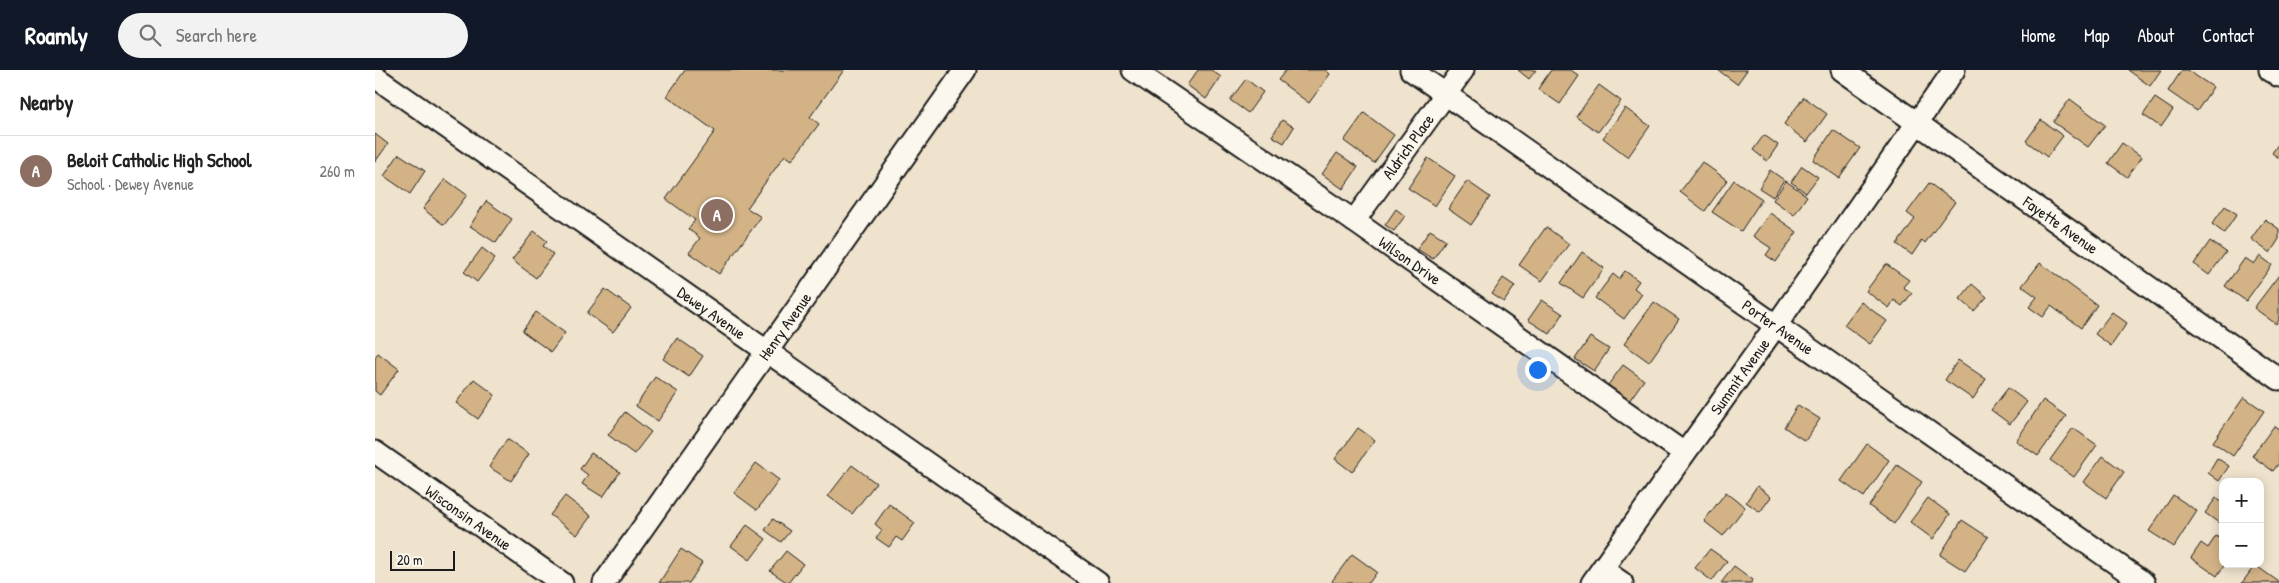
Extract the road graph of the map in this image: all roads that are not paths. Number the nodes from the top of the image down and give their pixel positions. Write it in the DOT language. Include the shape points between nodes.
graph roads {
  1 [pos="965,70"];
  2 [pos="1133,70"];
  3 [pos="1411,70"];
  4 [pos="1463,70"];
  5 [pos="1842,70"];
  6 [pos="1954,70"];
  7 [pos="2270,70"];
  8 [pos="2279,76"];
  9 [pos="375,77"];
  10 [pos="1446,95"];
  11 [pos="1916,124"];
  12 [pos="1355,221"];
  13 [pos="1777,324"];
  14 [pos="766,352"];
  15 [pos="2279,379"];
  16 [pos="375,452"];
  17 [pos="1684,453"];
  18 [pos="1597,576"];
  19 [pos="562,583"];
  20 [pos="604,583"];
  21 [pos="1098,583"];
  22 [pos="1622,583"];
  23 [pos="2144,583"];
  1 -- 14 [label="street, Henry Avenue"];
  2 -- 12 [label="street, Wilson Drive"];
  3 -- 10 [label="street, Porter Avenue"];
  4 -- 10 [label="street, Aldrich Place"];
  5 -- 11 [label="street, Fayette Avenue"];
  6 -- 11 [label="street, Summit Avenue"];
  7 -- 8 [label="street"];
  9 -- 14 [label="street, Dewey Avenue"];
  10 -- 12 [label="street, Aldrich Place"];
  10 -- 13 [label="street, Porter Avenue"];
  11 -- 13 [label="street, Summit Avenue"];
  11 -- 15 [label="street, Fayette Avenue"];
  12 -- 17 [label="street, Wilson Drive"];
  13 -- 17 [label="street, Summit Avenue"];
  13 -- 23 [label="street, Porter Avenue"];
  14 -- 20 [label="street, Henry Avenue"];
  14 -- 21 [label="street, Dewey Avenue"];
  16 -- 19 [label="street, Wisconsin Avenue"];
  17 -- 18 [label="street, Summit Avenue"];
  18 -- 22 [label="street"];
}
